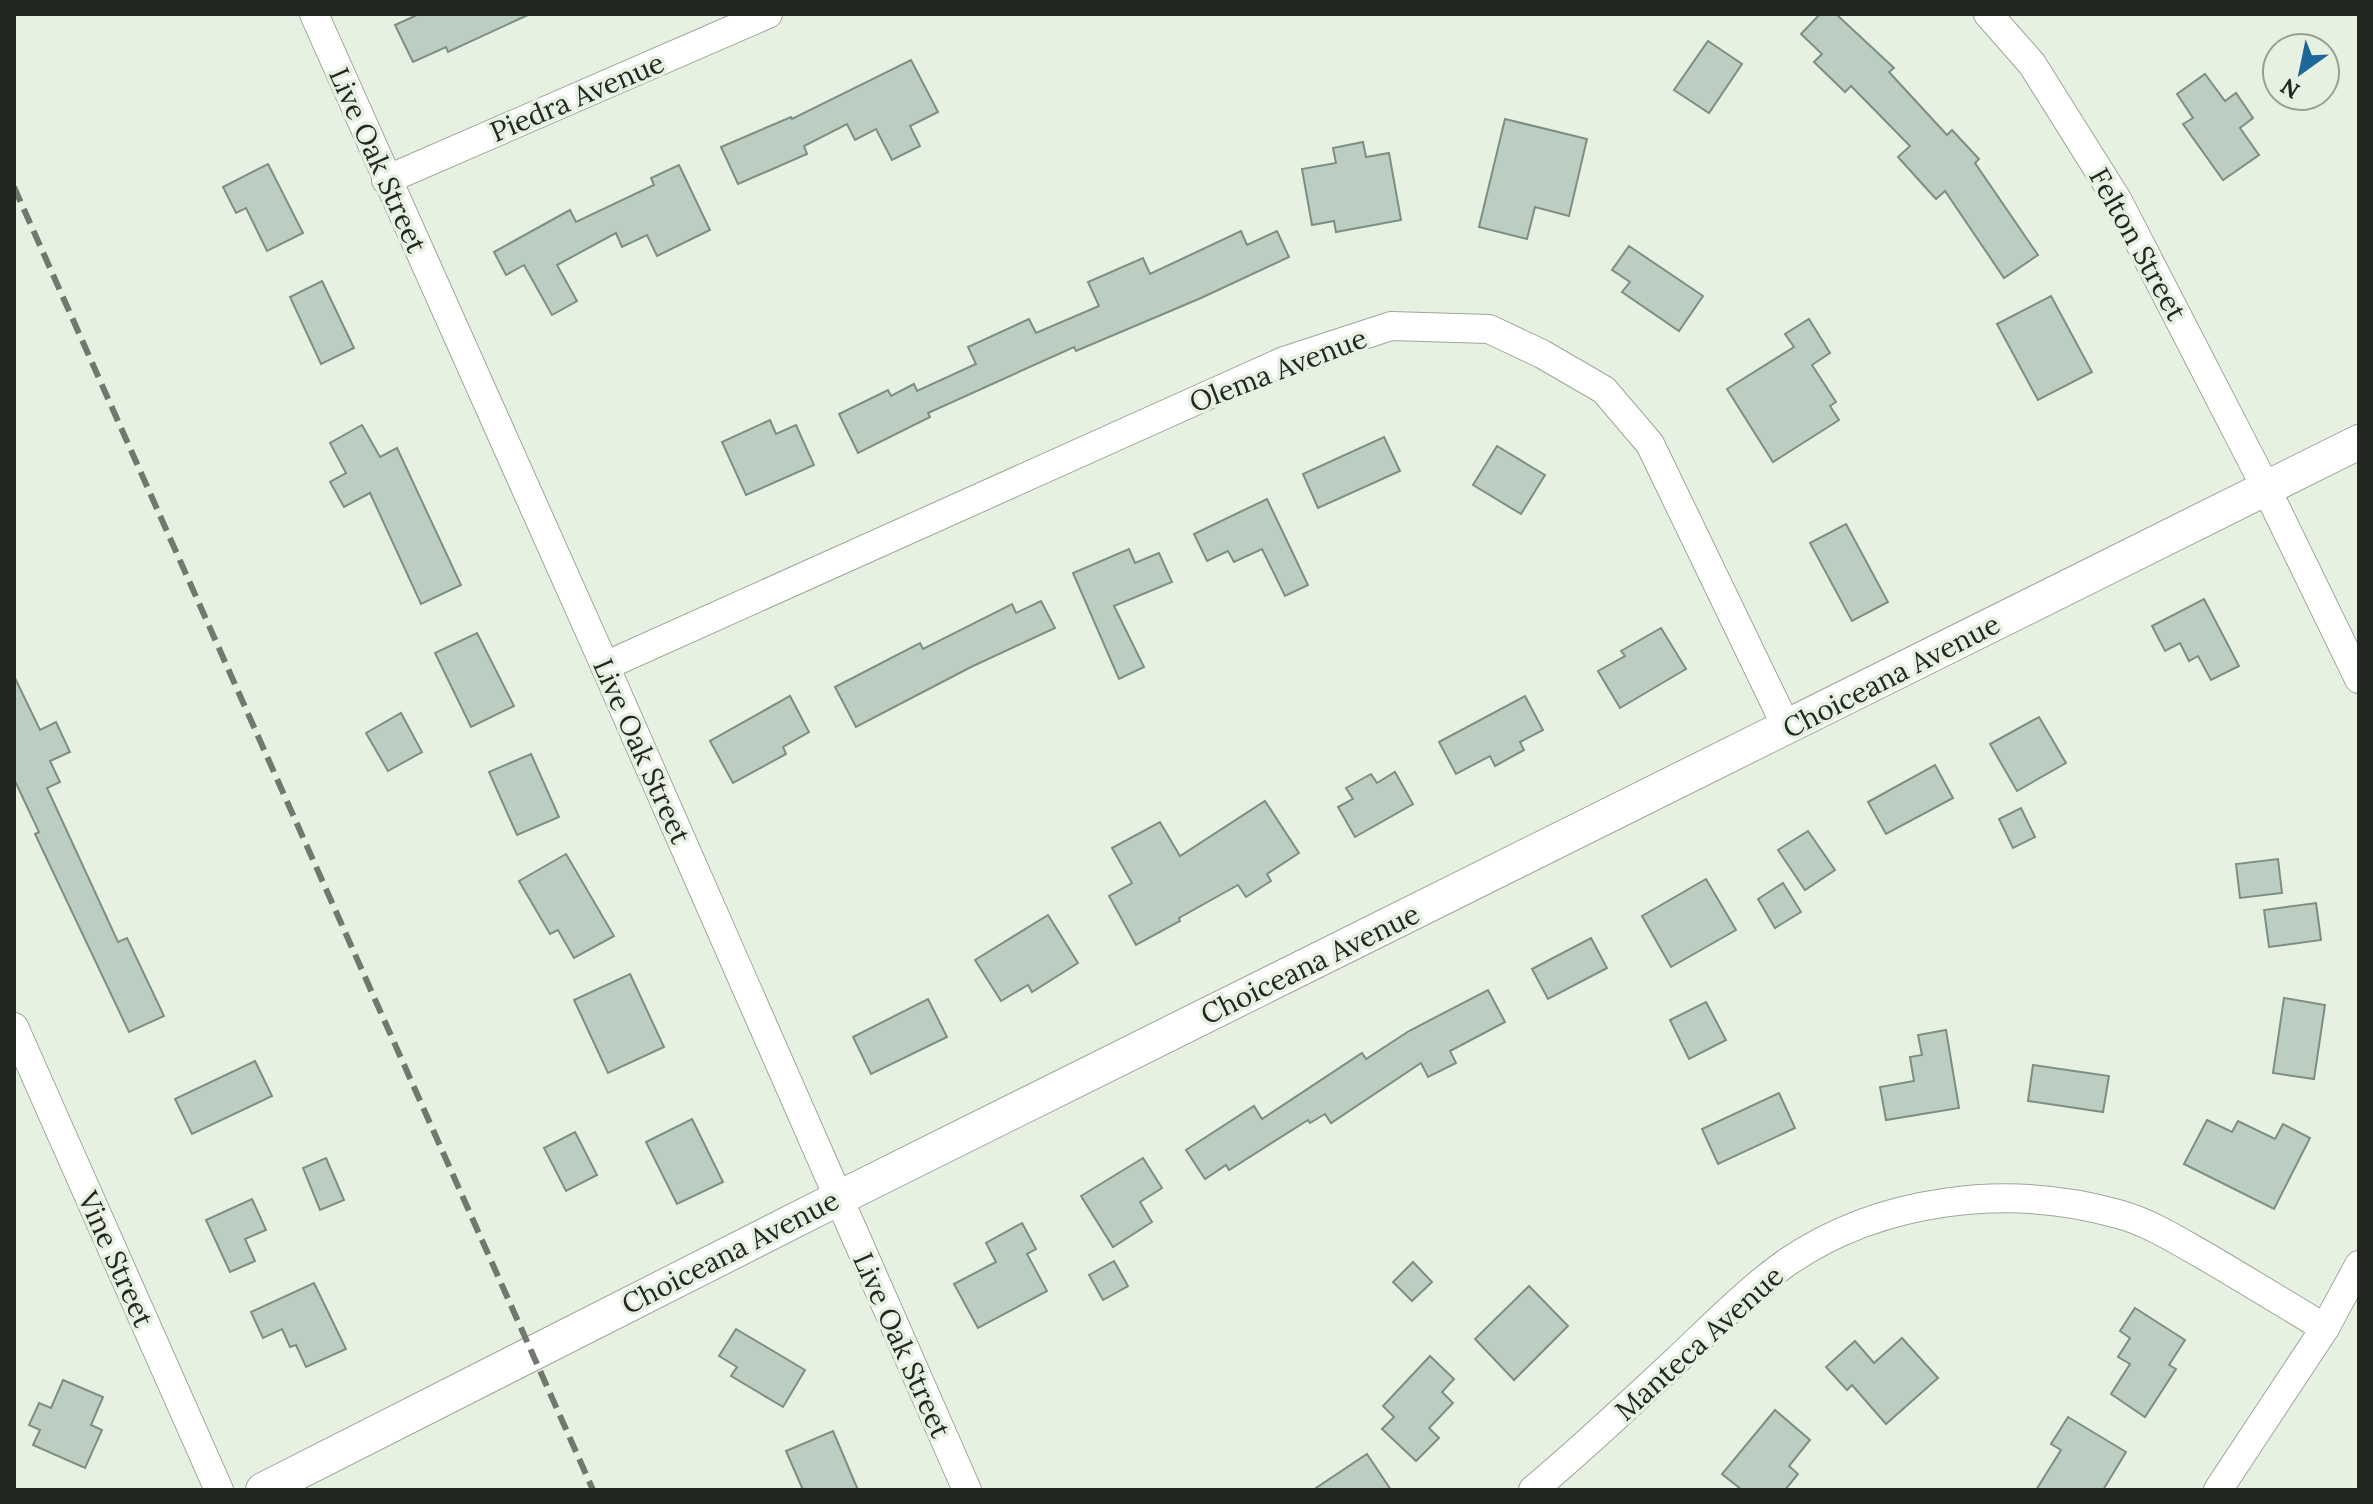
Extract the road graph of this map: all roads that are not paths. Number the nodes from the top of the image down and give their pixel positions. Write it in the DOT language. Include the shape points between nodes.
graph roads {
  1 [pos="314,14"];
  2 [pos="768,14"];
  3 [pos="1988,14"];
  4 [pos="386,180"];
  5 [pos="2359,442"];
  6 [pos="2266,488"];
  7 [pos="605,666"];
  8 [pos="2359,679"];
  9 [pos="1787,728"];
  10 [pos="14,1027"];
  11 [pos="837,1199"];
  12 [pos="2359,1265"];
  13 [pos="2325,1328"];
  14 [pos="219,1490"];
  15 [pos="263,1490"];
  16 [pos="967,1490"];
  17 [pos="1533,1490"];
  18 [pos="2218,1490"];
  1 -- 4 [label="street, Live Oak Street"];
  2 -- 4 [label="street, Piedra Avenue"];
  3 -- 6 [label="street, Felton Street" via="2032,64 2118,201"];
  4 -- 7 [label="street, Live Oak Street"];
  5 -- 6 [label="street, Choiceana Avenue"];
  6 -- 8 [label="street, Felton Street"];
  6 -- 9 [label="street, Choiceana Avenue"];
  7 -- 9 [label="street, Olema Avenue" via="1284,361 1391,326 1489,329 1604,390 1650,444"];
  7 -- 11 [label="street, Live Oak Street"];
  9 -- 11 [label="street, Choiceana Avenue"];
  10 -- 14 [label="street, Vine Street"];
  11 -- 15 [label="street, Choiceana Avenue"];
  11 -- 16 [label="street, Live Oak Street"];
  12 -- 13 [label="street"];
  13 -- 17 [label="street, Manteca Avenue" via="2173,1238 2120,1214 2041,1201 1947,1201 1855,1225 1787,1263"];
  13 -- 18 [label="street"];
}
